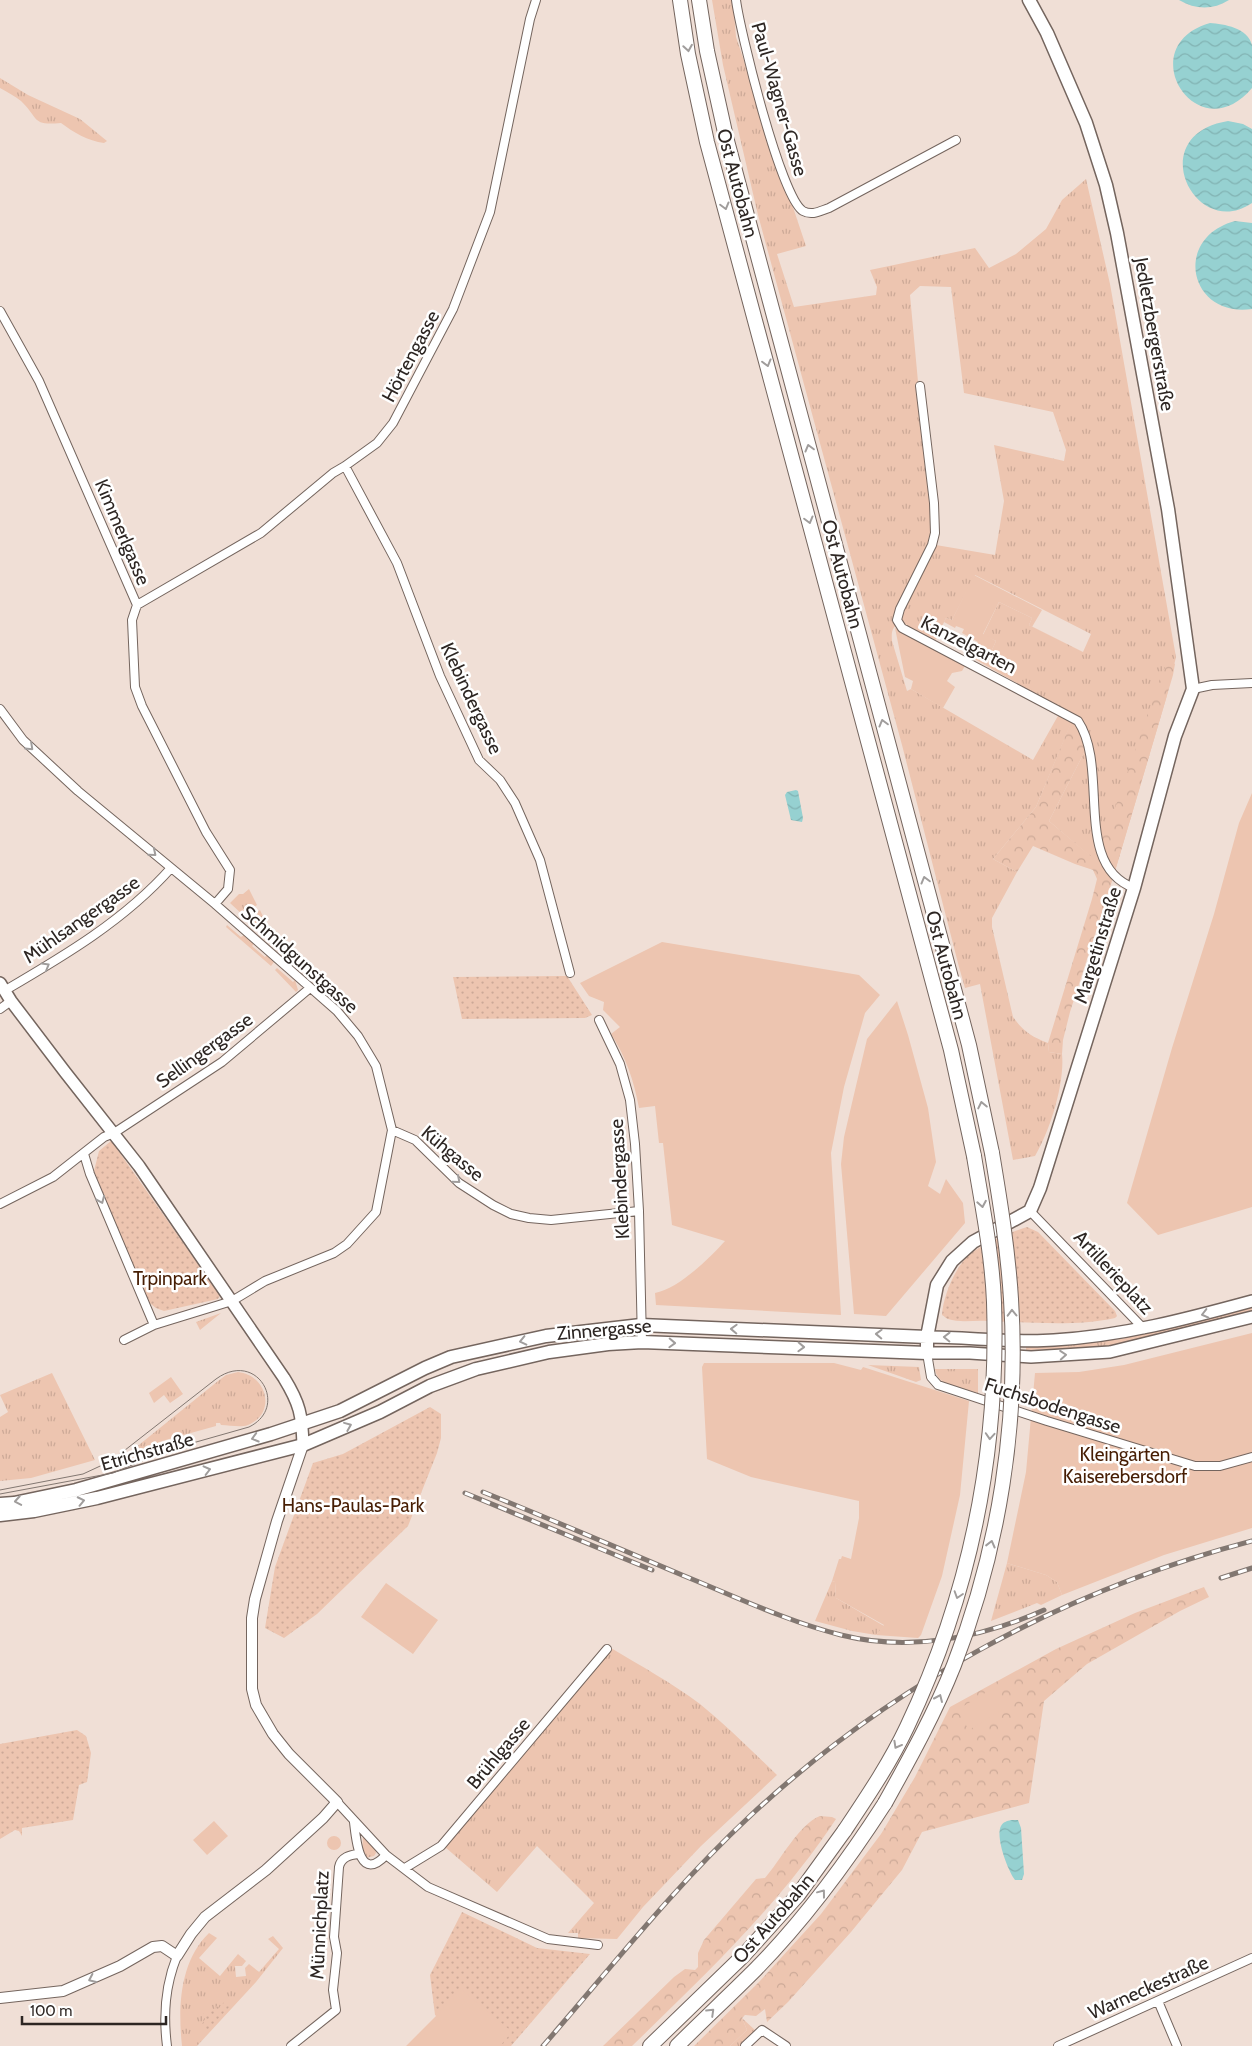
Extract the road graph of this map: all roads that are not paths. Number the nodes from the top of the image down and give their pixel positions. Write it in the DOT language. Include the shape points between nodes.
graph roads {
  1 [pos="536,0"];
  2 [pos="680,0"];
  3 [pos="699,0"];
  4 [pos="736,0"];
  5 [pos="1029,0"];
  6 [pos="956,140"];
  7 [pos="0,311"];
  8 [pos="920,386"];
  9 [pos="345,466"];
  10 [pos="137,605"];
  11 [pos="1252,683"];
  12 [pos="1193,689"];
  13 [pos="0,709"];
  14 [pos="171,868"];
  15 [pos="1134,888"];
  16 [pos="215,904"];
  17 [pos="570,973"];
  18 [pos="310,988"];
  19 [pos="5,992"];
  20 [pos="0,1009"];
  21 [pos="599,1020"];
  22 [pos="392,1130"];
  23 [pos="114,1133"];
  24 [pos="84,1154"];
  25 [pos="0,1204"];
  26 [pos="638,1211"];
  27 [pos="1030,1211"];
  28 [pos="232,1301"];
  29 [pos="1252,1301"];
  30 [pos="1252,1317"];
  31 [pos="154,1325"];
  32 [pos="641,1325"];
  33 [pos="1144,1329"];
  34 [pos="927,1337"];
  35 [pos="124,1340"];
  36 [pos="642,1342"];
  37 [pos="927,1353"];
  38 [pos="302,1423"];
  39 [pos="302,1445"];
  40 [pos="1252,1457"];
  41 [pos="0,1504"];
  42 [pos="0,1515"];
  43 [pos="607,1649"];
  44 [pos="337,1802"];
  45 [pos="354,1821"];
  46 [pos="358,1854"];
  47 [pos="386,1855"];
  48 [pos="405,1868"];
  49 [pos="598,1945"];
  50 [pos="177,1956"];
  51 [pos="1252,1958"];
  52 [pos="0,1998"];
  53 [pos="1158,2000"];
  54 [pos="167,2046"];
  55 [pos="291,2046"];
  56 [pos="650,2046"];
  57 [pos="676,2046"];
  58 [pos="745,2046"];
  59 [pos="786,2046"];
  60 [pos="1058,2046"];
  61 [pos="1178,2046"];
  1 -- 9 [label="street, Hörtengasse" via="490,212 453,309 393,423 377,443"];
  2 -- 56 [label="highway, Ost Autobahn, one-way, bridge" via="707,142 948,1041 986,1227 994,1310 994,1377 990,1440 978,1519 960,1590 937,1658 906,1728 871,1792 798,1895 744,1955"];
  57 -- 3 [label="highway, Ost Autobahn, one-way, bridge" via="757,1968 812,1906 861,1840 922,1736 954,1665 977,1597 996,1523 1007,1451 1012,1378 1011,1300 1004,1224 969,1045 726,137"];
  4 -- 6 [label="street, Paul-Wagner-Gasse" via="773,144 794,199 804,211 812,214 829,208"];
  5 -- 12 [label="main road, Jedletzbergerstraße" via="1086,123 1106,185 1168,508"];
  7 -- 10 [label="street, Kimmerlgasse" via="39,381"];
  8 -- 15 [label="street, Kanzelgarten" via="935,533 897,620 902,628 1078,721 1090,751 1097,832 1103,858 1116,879"];
  9 -- 10 [label="street, Hörtengasse" via="261,534"];
  9 -- 17 [label="street, Klebindergasse" via="397,563 440,676 479,760 500,780 515,803 540,860"];
  10 -- 16 [label="street, Kimmerlgasse" via="132,620 135,687 206,832 230,870 228,889"];
  11 -- 12 [label="street"];
  12 -- 15 [label="main road, Margetinstraße" via="1175,736"];
  13 -- 14 [label="street, Schmidgunstgasse, one-way" via="23,740 71,785"];
  14 -- 16 [label="street, Schmidgunstgasse"];
  19 -- 14 [label="street, Mühlsangergasse, one-way" via="128,910"];
  15 -- 27 [label="main road, Margetinstraße" via="1060,1126"];
  16 -- 18 [label="street, Schmidgunstgasse"];
  18 -- 22 [label="street, Schmidgunstgasse" via="337,1011 358,1036 376,1066"];
  18 -- 23 [label="street, Sellingergasse" via="222,1062"];
  19 -- 20 [label="street, Mühlsangergasse"];
  19 -- 23 [label="main road"];
  21 -- 26 [label="street, Klebindergasse" via="620,1064 630,1100"];
  22 -- 26 [label="street, Kühgasse, one-way" via="415,1140 460,1183 511,1214 551,1220"];
  22 -- 28 [label="street, Schmidgunstgasse" via="376,1212 347,1244 334,1253 265,1281"];
  23 -- 24 [label="street, Sellingergasse"];
  23 -- 28 [label="main road"];
  24 -- 25 [label="street, Sellingergasse" via="53,1177"];
  24 -- 31 [label="street, one-way"];
  26 -- 32 [label="street, Klebindergasse"];
  27 -- 33 [label="street, Artillerieplatz"];
  27 -- 34 [label="main road" via="973,1242 952,1261 936,1285"];
  28 -- 31 [label="street, Schmidgunstgasse"];
  28 -- 38 [label="main road" via="296,1398"];
  29 -- 33 [label="main road, one-way"];
  37 -- 30 [label="main road, Artillerieplatz, one-way" via="1031,1357 1110,1352"];
  31 -- 35 [label="street, Schmidgunstgasse"];
  34 -- 32 [label="main road, Zinnergasse, one-way"];
  32 -- 36 [label="street, Klebindergasse"];
  32 -- 38 [label="main road, Zinnergasse, one-way" via="546,1336 451,1357 340,1411"];
  33 -- 34 [label="main road, Artillerieplatz, one-way" via="1051,1340"];
  34 -- 37 [label="main road"];
  36 -- 37 [label="main road, Zinnergasse, one-way"];
  39 -- 36 [label="main road, Zinnergasse, one-way" via="380,1412 430,1386 476,1369 549,1352"];
  37 -- 40 [label="street, Fuchsbodengasse" via="931,1377 938,1385 1047,1421 1195,1466 1220,1466"];
  38 -- 39 [label="main road"];
  38 -- 41 [label="main road, Etrichstraße, one-way" via="76,1490"];
  42 -- 39 [label="main road, Etrichstraße, one-way" via="97,1498"];
  39 -- 44 [label="street" via="255,1599 252,1689 256,1705 273,1734"];
  43 -- 48 [label="street, Brühlgasse" via="441,1846"];
  44 -- 45 [label="street"];
  44 -- 50 [label="street" via="278,1859 204,1917"];
  45 -- 46 [label="street"];
  45 -- 47 [label="street"];
  46 -- 47 [label="street" via="371,1864"];
  46 -- 55 [label="street, Münnichplatz" via="339,1862 334,1937 337,1953 333,1990 336,2010"];
  47 -- 48 [label="street"];
  48 -- 49 [label="street" via="428,1887 524,1930 548,1939"];
  50 -- 52 [label="street, one-way" via="167,1948 157,1946 63,1991"];
  50 -- 54 [label="street" via="165,1997"];
  51 -- 53 [label="street, Warneckestraße"];
  53 -- 60 [label="street, Warneckestraße"];
  53 -- 61 [label="street"];
  58 -- 59 [label="street" via="762,2030"];
}
